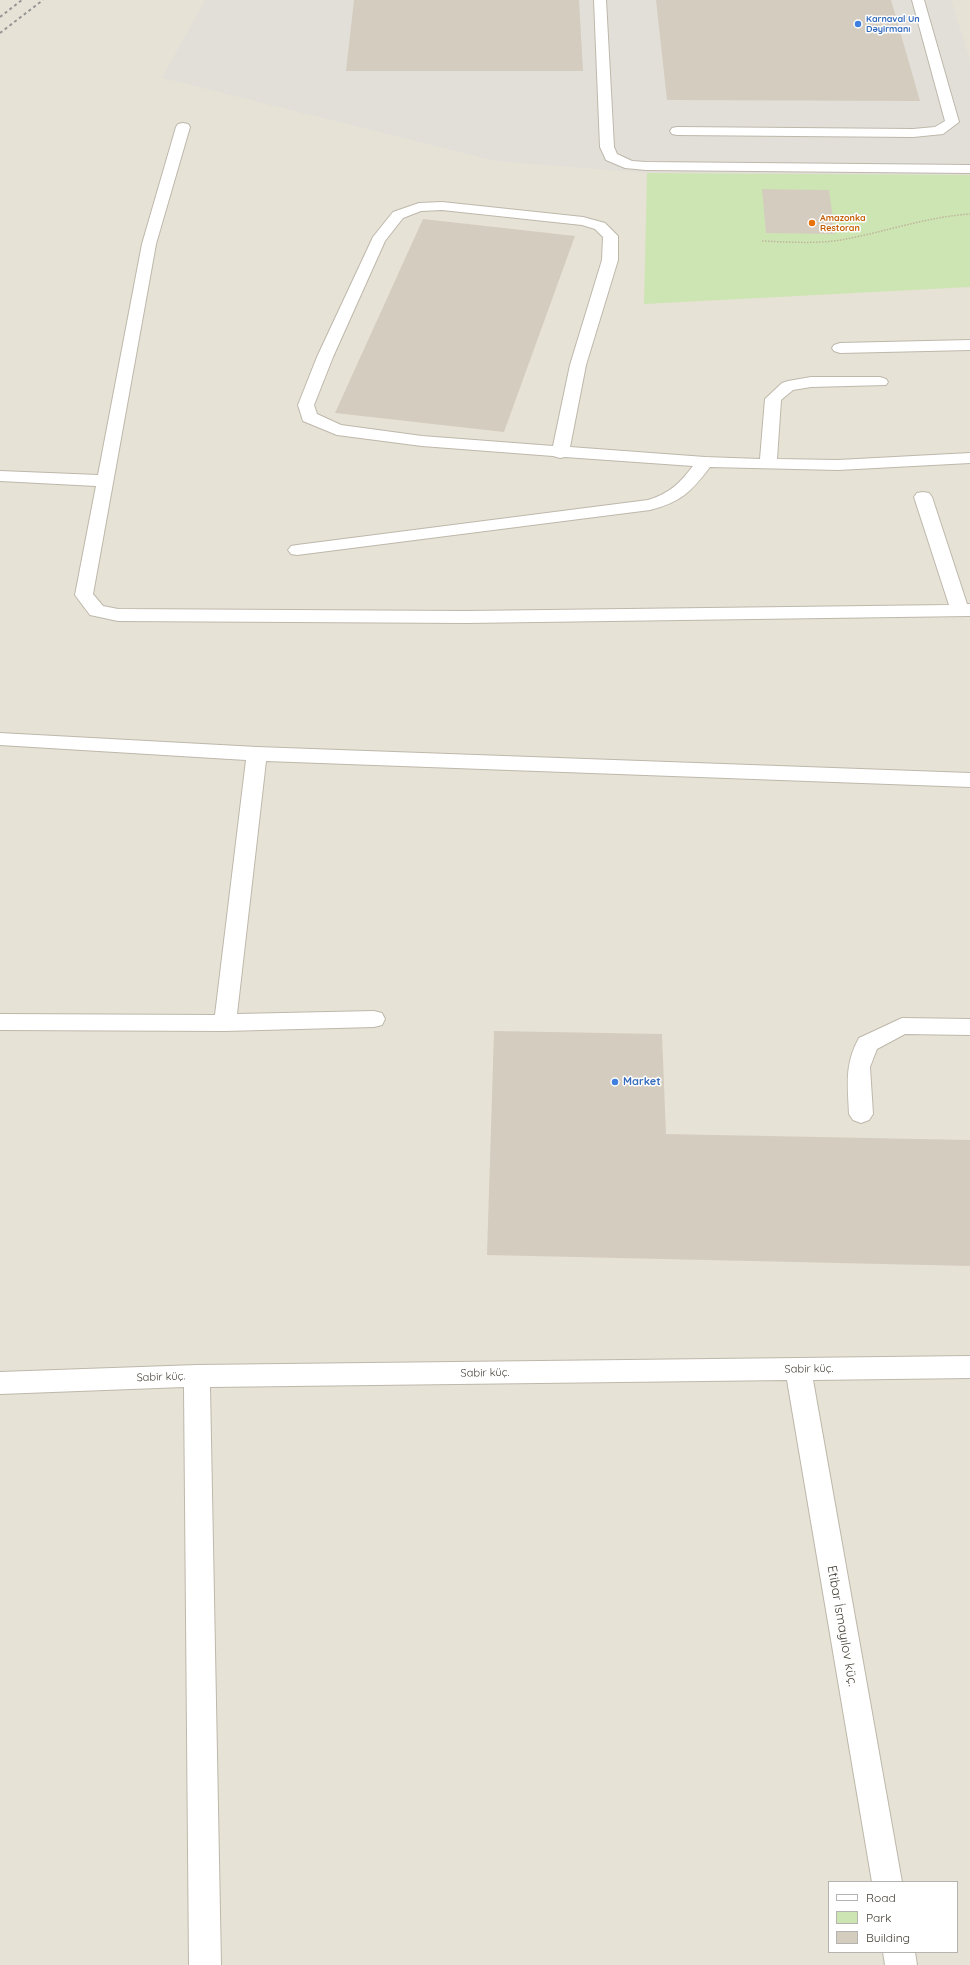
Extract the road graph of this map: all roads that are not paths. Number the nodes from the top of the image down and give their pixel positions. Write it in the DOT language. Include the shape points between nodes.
graph roads {
  1 [pos="600,0"];
  2 [pos="918,0"];
  3 [pos="183,127"];
  4 [pos="677,131"];
  5 [pos="970,169"];
  6 [pos="970,345"];
  7 [pos="840,348"];
  8 [pos="880,382"];
  9 [pos="560,452"];
  10 [pos="970,458"];
  11 [pos="705,462"];
  12 [pos="768,464"];
  13 [pos="0,476"];
  14 [pos="106,481"];
  15 [pos="923,497"];
  16 [pos="297,550"];
  17 [pos="965,610"];
  18 [pos="0,739"];
  19 [pos="257,754"];
  20 [pos="970,780"];
  21 [pos="374,1019"];
  22 [pos="0,1022"];
  23 [pos="225,1023"];
  24 [pos="970,1028"];
  25 [pos="861,1114"];
  26 [pos="970,1367"];
  27 [pos="798,1369"];
  28 [pos="197,1376"];
  29 [pos="0,1383"];
  30 [pos="887,1881"];
  31 [pos="899,1953"];
  32 [pos="205,1965"];
  33 [pos="902,1965"];
  1 -- 5 [label="street" via="607,147 611,157 630,164 646,166"];
  2 -- 4 [label="street" via="952,122 938,131"];
  3 -- 14 [label="street" via="149,244"];
  6 -- 7 [label="street"];
  8 -- 12 [label="street" via="810,382 788,386 773,399"];
  9 -- 9 [label="street" via="422,441 337,430 309,417 306,405 325,357 378,240 398,215 419,207 442,206 584,221 600,226 611,236 610,260 578,365"];
  9 -- 11 [label="street"];
  10 -- 12 [label="street" via="838,465"];
  11 -- 12 [label="street"];
  11 -- 16 [label="street" via="680,494 650,505"];
  13 -- 14 [label="street"];
  14 -- 17 [label="street" via="84,595 97,611 118,615 466,618"];
  15 -- 17 [label="street"];
  18 -- 19 [label="street"];
  19 -- 20 [label="street"];
  19 -- 23 [label="street"];
  21 -- 23 [label="street"];
  22 -- 23 [label="street"];
  24 -- 25 [label="street" via="902,1026 867,1044 859,1067"];
  26 -- 27 [label="street, Sabir küç."];
  27 -- 28 [label="street, Sabir küç."];
  27 -- 30 [label="street, Etibar İsmayılov küç."];
  28 -- 29 [label="street, Sabir küç."];
  28 -- 32 [label="street"];
  31 -- 33 [label="street"];
}
